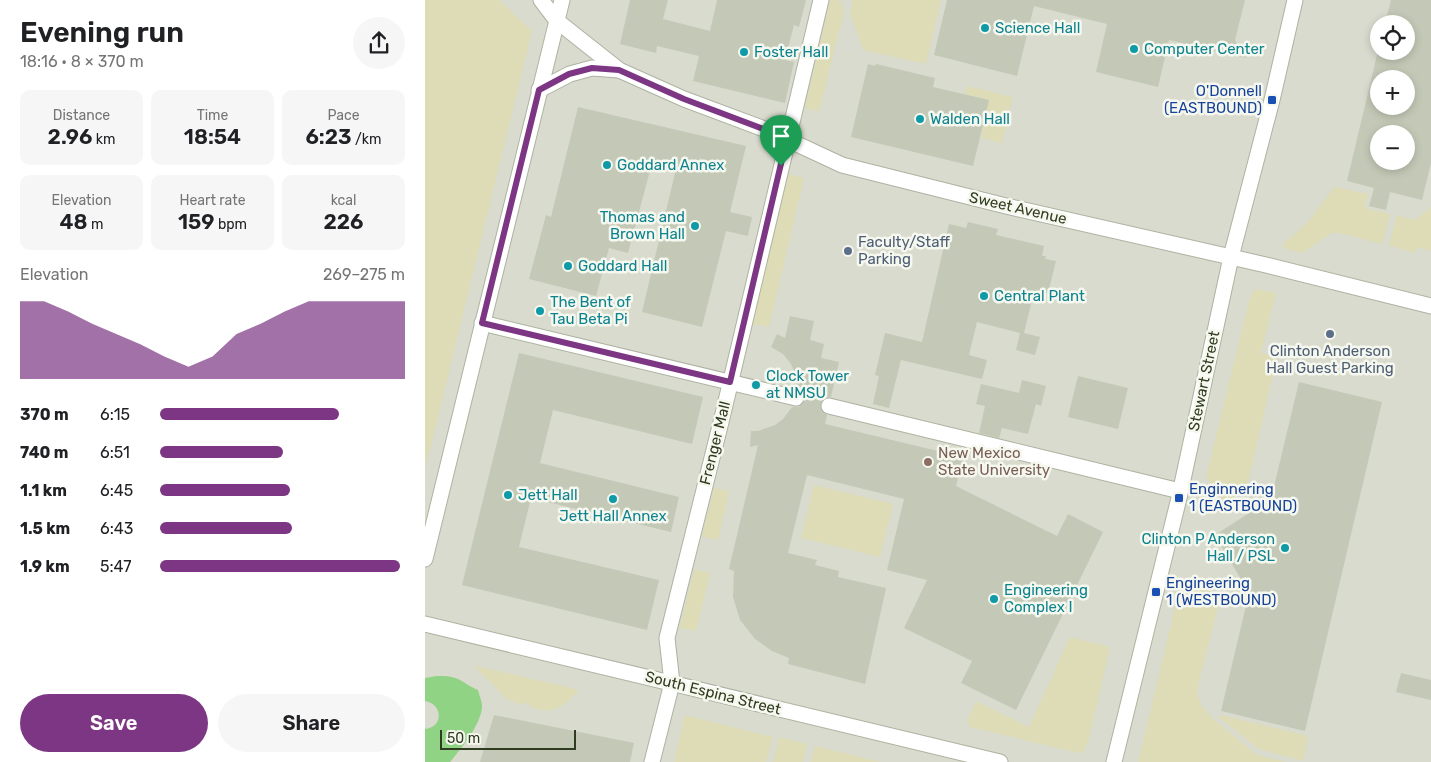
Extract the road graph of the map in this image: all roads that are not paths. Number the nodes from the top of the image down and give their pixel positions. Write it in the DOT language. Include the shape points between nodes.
graph roads {
  1 [pos="541,0"];
  2 [pos="562,0"];
  3 [pos="821,0"];
  4 [pos="1295,0"];
  5 [pos="557,21"];
  6 [pos="619,70"];
  7 [pos="539,90"];
  8 [pos="787,138"];
  9 [pos="1231,257"];
  10 [pos="1431,306"];
  11 [pos="482,323"];
  12 [pos="730,382"];
  13 [pos="796,398"];
  14 [pos="829,406"];
  15 [pos="1180,490"];
  16 [pos="425,559"];
  17 [pos="425,624"];
  18 [pos="672,683"];
  19 [pos="652,762"];
  20 [pos="1000,762"];
  21 [pos="1114,762"];
  1 -- 5 [label="street, Sweet Avenue"];
  2 -- 5 [label="street"];
  3 -- 8 [label="street, Frenger Mall"];
  4 -- 9 [label="street, Stewart Street"];
  5 -- 6 [label="street, Sweet Avenue"];
  5 -- 7 [label="street"];
  6 -- 7 [label="street, Sweet Avenue" via="592,68 569,74"];
  6 -- 8 [label="street, Sweet Avenue"];
  7 -- 11 [label="street"];
  8 -- 9 [label="street, Sweet Avenue" via="843,165"];
  8 -- 12 [label="street, Frenger Mall"];
  9 -- 10 [label="street, Sweet Avenue"];
  9 -- 15 [label="street, Stewart Street"];
  11 -- 12 [label="street"];
  11 -- 16 [label="street"];
  12 -- 13 [label="street"];
  12 -- 18 [label="street, Frenger Mall" via="667,638"];
  14 -- 15 [label="street"];
  15 -- 21 [label="street, Stewart Street"];
  17 -- 18 [label="street, South Espina Street"];
  18 -- 19 [label="street"];
  18 -- 20 [label="street, South Espina Street"];
}
